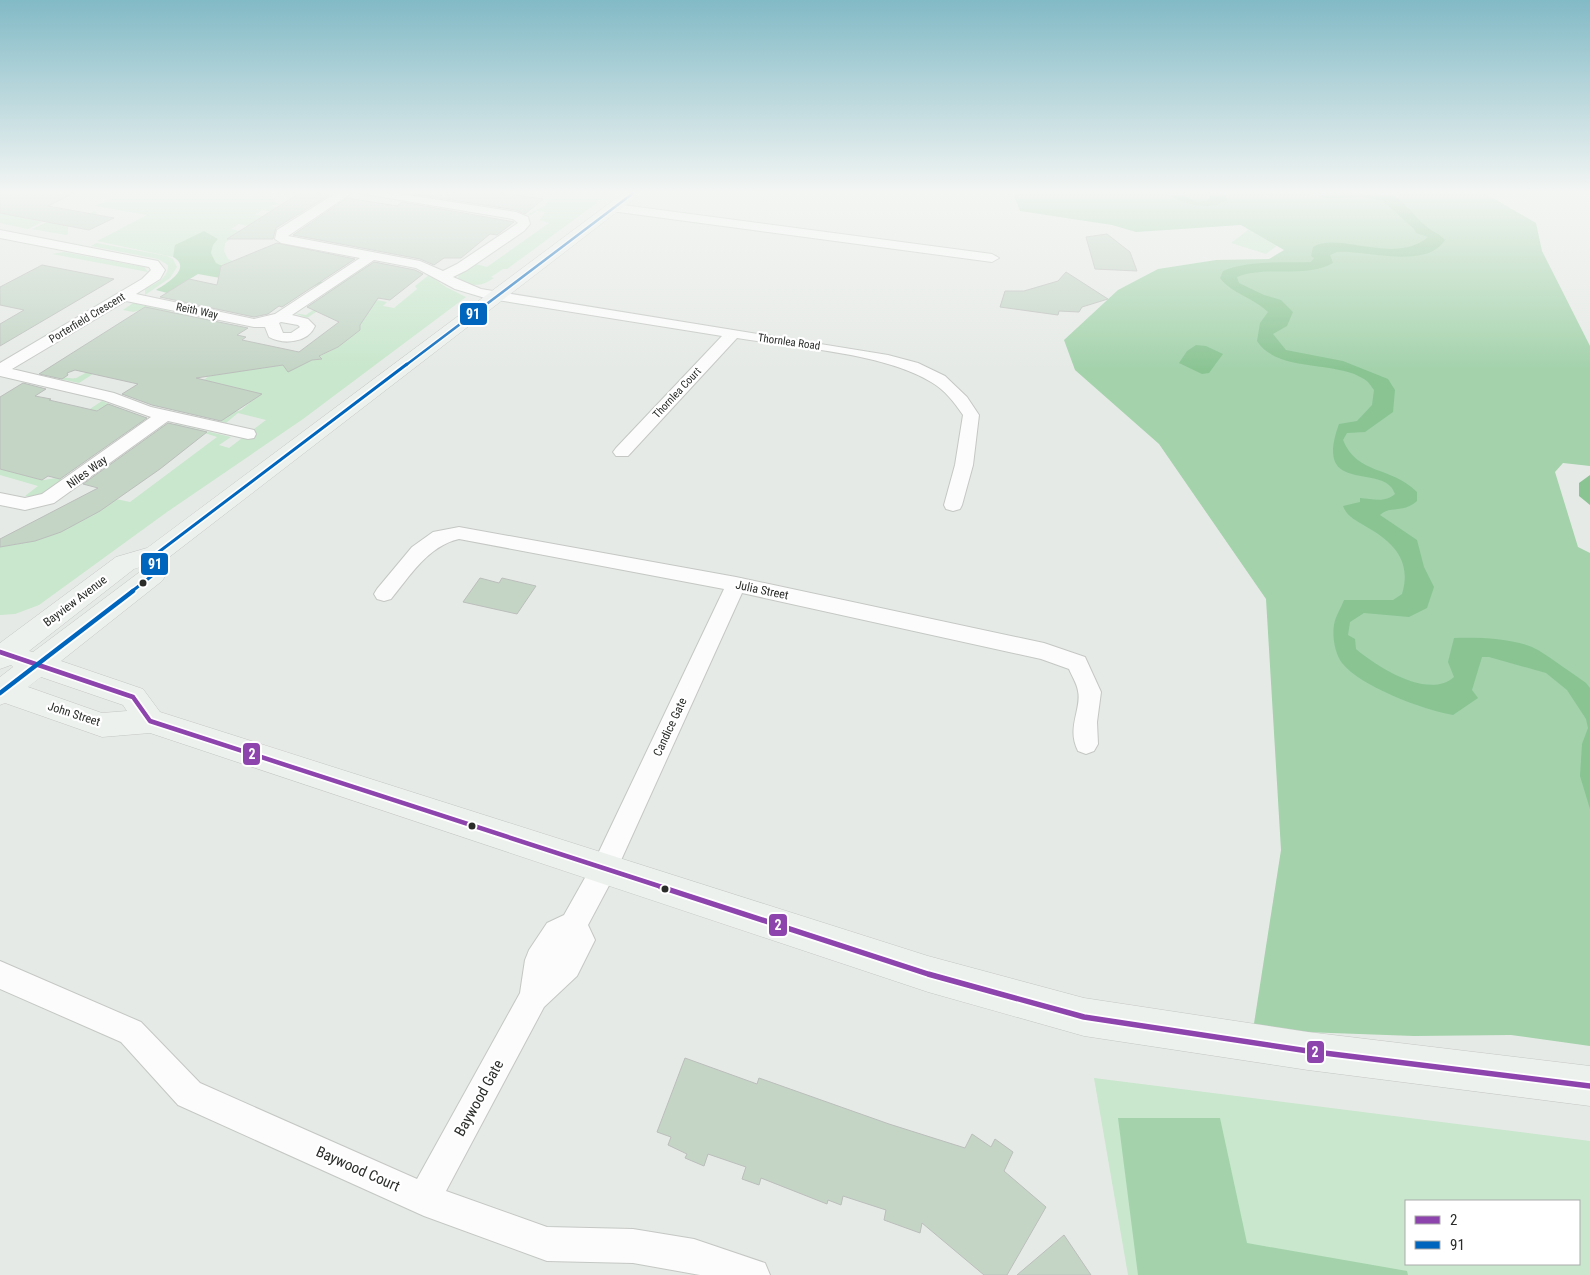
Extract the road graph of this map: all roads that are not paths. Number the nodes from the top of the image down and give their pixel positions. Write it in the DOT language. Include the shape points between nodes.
graph roads {
  1 [pos="80,250"];
  2 [pos="339,250"];
  3 [pos="487,250"];
  4 [pos="559,250"];
  5 [pos="935,250"];
  6 [pos="371,256"];
  7 [pos="992,258"];
  8 [pos="443,276"];
  9 [pos="124,296"];
  10 [pos="497,297"];
  11 [pos="732,334"];
  12 [pos="0,371"];
  13 [pos="165,415"];
  14 [pos="248,434"];
  15 [pos="622,452"];
  16 [pos="0,498"];
  17 [pos="954,505"];
  18 [pos="156,554"];
  19 [pos="736,584"];
  20 [pos="384,594"];
  21 [pos="2,654"];
  22 [pos="37,664"];
  23 [pos="1,691"];
  24 [pos="150,721"];
  25 [pos="1086,744"];
  26 [pos="604,869"];
  27 [pos="0,975"];
  28 [pos="1590,1086"];
  29 [pos="424,1198"];
  30 [pos="753,1275"];
  1 -- 9 [label="street, Porterfield Crescent" via="156,266 156,276"];
  2 -- 6 [label="street, Thornlea Road"];
  3 -- 8 [label="street"];
  4 -- 10 [label="main road, Bayview Avenue"];
  5 -- 7 [label="street"];
  6 -- 8 [label="street, Thornlea Road" via="416,264"];
  6 -- 9 [label="street, Reith Way" via="276,320 254,323"];
  8 -- 10 [label="street, Thornlea Road" via="464,288"];
  9 -- 12 [label="street, Porterfield Crescent"];
  10 -- 11 [label="street, Thornlea Road"];
  10 -- 18 [label="main road, Bayview Avenue"];
  11 -- 15 [label="street, Thornlea Court"];
  11 -- 17 [label="street, Thornlea Road" via="894,360 912,365 952,387 971,415"];
  12 -- 13 [label="street" via="108,396"];
  13 -- 14 [label="street"];
  13 -- 16 [label="street, Niles Way" via="48,499 26,504"];
  18 -- 21 [label="main road, Bayview Avenue" via="125,563"];
  18 -- 22 [label="main road" via="153,574"];
  19 -- 20 [label="street, Julia Street" via="460,533 440,536 418,552"];
  19 -- 25 [label="street, Julia Street" via="1065,657 1078,663 1090,692 1085,722"];
  19 -- 26 [label="street, Candice Gate"];
  21 -- 22 [label="main road"];
  22 -- 23 [label="main road"];
  22 -- 24 [label="main road" via="133,697"];
  23 -- 24 [label="main road, John Street" via="102,725"];
  24 -- 26 [label="main road, John Street"];
  26 -- 28 [label="main road, John Street" via="928,974 1084,1017 1308,1051"];
  26 -- 29 [label="street, Baywood Gate" via="574,924 581,940 567,966 534,997"];
  27 -- 29 [label="street, Baywood Court" via="131,1032 190,1094"];
  29 -- 30 [label="street, Baywood Court" via="547,1244 633,1246 694,1256"];
}
